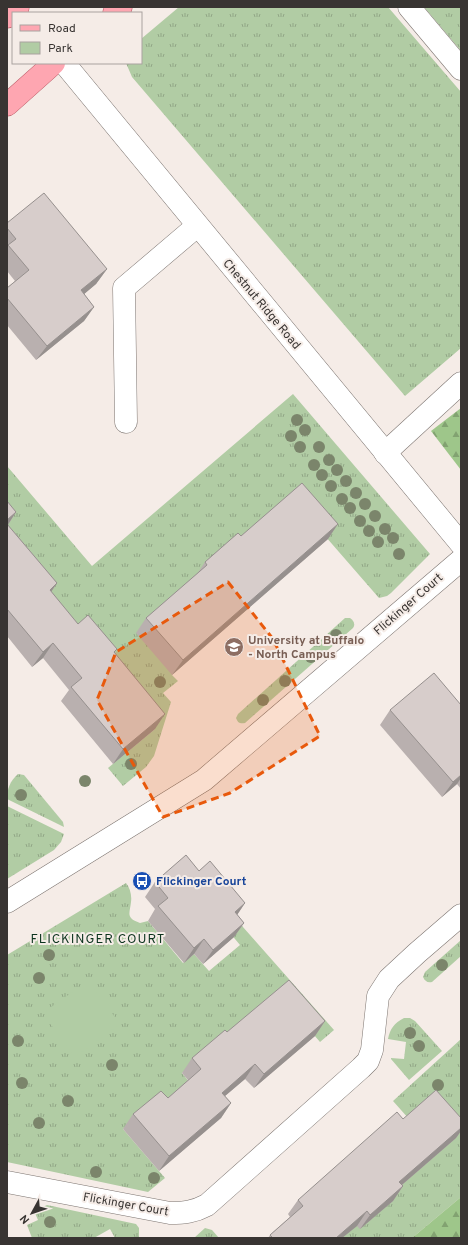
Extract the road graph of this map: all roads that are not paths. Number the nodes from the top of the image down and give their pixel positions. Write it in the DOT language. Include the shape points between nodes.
graph roads {
  1 [pos="409,7"];
  2 [pos="53,64"];
  3 [pos="65,64"];
  4 [pos="461,69"];
  5 [pos="7,105"];
  6 [pos="198,226"];
  7 [pos="461,383"];
  8 [pos="126,422"];
  9 [pos="385,453"];
  10 [pos="461,544"];
  11 [pos="461,560"];
  12 [pos="7,902"];
  13 [pos="461,915"];
  14 [pos="7,1182"];
  1 -- 4 [label="street"];
  2 -- 5 [label="main road"];
  3 -- 6 [label="street, Chestnut Ridge Road"];
  6 -- 8 [label="street" via="124,288"];
  6 -- 9 [label="street, Chestnut Ridge Road"];
  7 -- 9 [label="street"];
  9 -- 10 [label="street, Chestnut Ridge Road"];
  11 -- 12 [label="street, Flickinger Court" via="204,780"];
  13 -- 14 [label="street, Flickinger Court" via="389,979 378,996 372,1050 368,1061 207,1205 196,1211 170,1213"];
}
